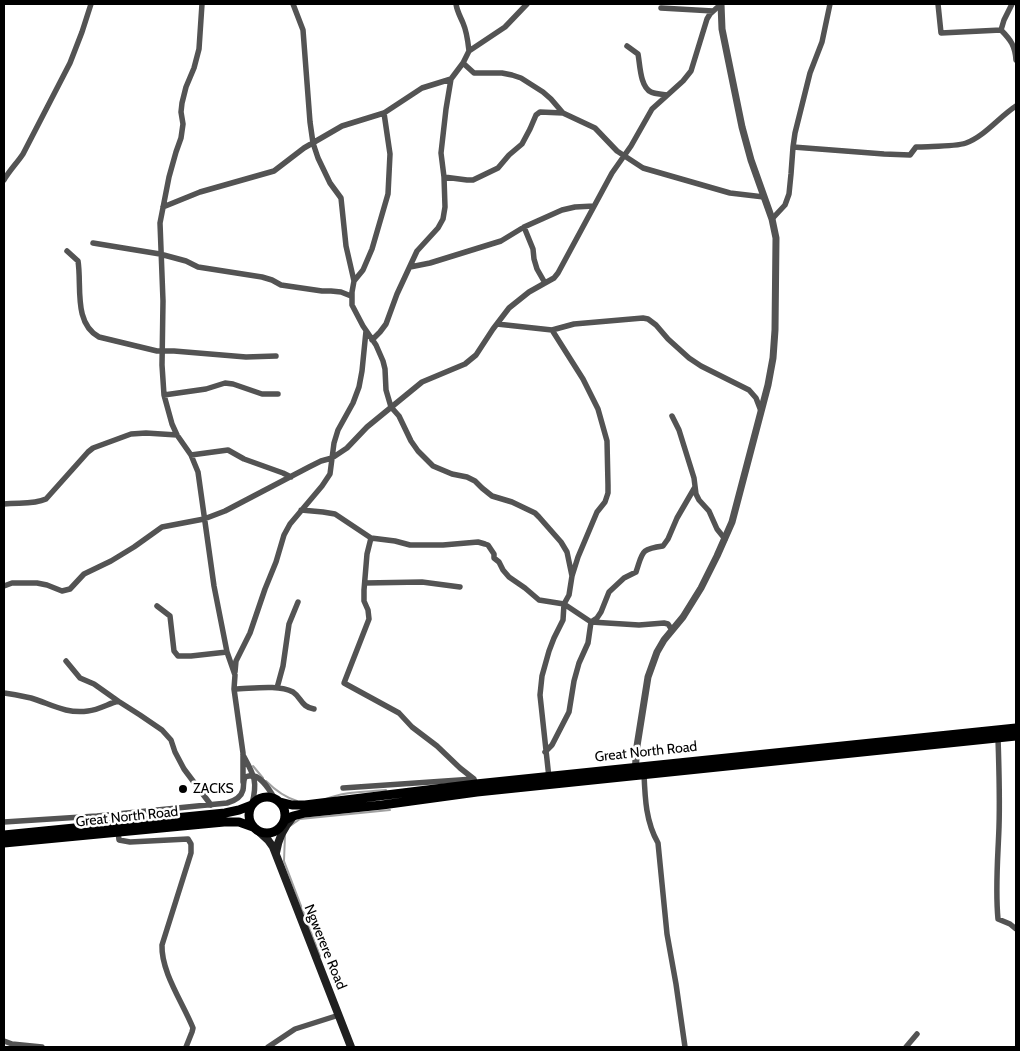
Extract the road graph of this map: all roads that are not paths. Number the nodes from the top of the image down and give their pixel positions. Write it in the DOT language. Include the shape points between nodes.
graph roads {
  1 [pos="91,4"];
  2 [pos="202,4"];
  3 [pos="293,4"];
  4 [pos="456,4"];
  5 [pos="527,4"];
  6 [pos="721,4"];
  7 [pos="830,4"];
  8 [pos="938,4"];
  9 [pos="1012,4"];
  10 [pos="661,8"];
  11 [pos="713,11"];
  12 [pos="1001,30"];
  13 [pos="627,46"];
  14 [pos="469,51"];
  15 [pos="1016,60"];
  16 [pos="463,63"];
  17 [pos="451,79"];
  18 [pos="667,95"];
  19 [pos="1016,106"];
  20 [pos="563,113"];
  21 [pos="384,114"];
  22 [pos="313,143"];
  23 [pos="792,147"];
  24 [pos="623,156"];
  25 [pos="444,177"];
  26 [pos="4,180"];
  27 [pos="764,197"];
  28 [pos="594,206"];
  29 [pos="163,207"];
  30 [pos="772,219"];
  31 [pos="524,226"];
  32 [pos="93,243"];
  33 [pos="67,251"];
  34 [pos="160,254"];
  35 [pos="410,267"];
  36 [pos="354,281"];
  37 [pos="545,283"];
  38 [pos="352,296"];
  39 [pos="497,324"];
  40 [pos="552,330"];
  41 [pos="366,331"];
  42 [pos="372,340"];
  43 [pos="162,351"];
  44 [pos="276,356"];
  45 [pos="278,394"];
  46 [pos="164,395"];
  47 [pos="391,407"];
  48 [pos="761,411"];
  49 [pos="672,416"];
  50 [pos="177,435"];
  51 [pos="191,455"];
  52 [pos="332,458"];
  53 [pos="291,477"];
  54 [pos="696,487"];
  55 [pos="4,504"];
  56 [pos="301,510"];
  57 [pos="204,519"];
  58 [pos="371,538"];
  59 [pos="725,539"];
  60 [pos="572,576"];
  61 [pos="365,583"];
  62 [pos="4,586"];
  63 [pos="460,587"];
  64 [pos="298,602"];
  65 [pos="564,604"];
  66 [pos="157,606"];
  67 [pos="591,622"];
  68 [pos="672,630"];
  69 [pos="227,652"];
  70 [pos="66,661"];
  71 [pos="235,675"];
  72 [pos="277,688"];
  73 [pos="234,689"];
  74 [pos="4,693"];
  75 [pos="118,701"];
  76 [pos="314,709"];
  77 [pos="1016,728"];
  78 [pos="1016,736"];
  79 [pos="998,738"];
  80 [pos="546,752"];
  81 [pos="243,753"];
  82 [pos="638,772"];
  83 [pos="254,776"];
  84 [pos="549,780"];
  85 [pos="243,782"];
  86 [pos="476,785"];
  87 [pos="343,788"];
  88 [pos="278,800"];
  89 [pos="210,805"];
  90 [pos="252,805"];
  91 [pos="295,816"];
  92 [pos="284,821"];
  93 [pos="4,822"];
  94 [pos="254,828"];
  95 [pos="118,831"];
  96 [pos="281,834"];
  97 [pos="4,835"];
  98 [pos="4,843"];
  99 [pos="276,855"];
  100 [pos="1016,929"];
  101 [pos="339,1015"];
  102 [pos="917,1034"];
  103 [pos="4,1042"];
  104 [pos="42,1047"];
  105 [pos="186,1047"];
  106 [pos="268,1047"];
  107 [pos="351,1047"];
  108 [pos="685,1047"];
  109 [pos="906,1047"];
  1 -- 26 [label="street" via="70,63 23,154"];
  2 -- 29 [label="street" via="199,49 182,104 181,138"];
  3 -- 22 [label="street" via="302,30"];
  4 -- 14 [label="street" via="468,38"];
  5 -- 14 [label="street" via="504,27"];
  6 -- 11 [label="street"];
  6 -- 27 [label="street" via="722,29 742,126"];
  7 -- 23 [label="street"];
  8 -- 12 [label="street" via="941,33"];
  9 -- 12 [label="street"];
  10 -- 11 [label="street"];
  11 -- 18 [label="street" via="707,19 691,71"];
  12 -- 15 [label="street" via="1015,48"];
  13 -- 18 [label="street" via="638,54 649,92"];
  14 -- 16 [label="street"];
  16 -- 17 [label="street"];
  16 -- 20 [label="street" via="474,72 502,73 521,78 543,92"];
  17 -- 21 [label="street" via="422,88"];
  17 -- 25 [label="street" via="441,153"];
  18 -- 24 [label="street" via="652,108"];
  19 -- 23 [label="street" via="966,143 916,147 910,155"];
  20 -- 24 [label="street" via="595,128"];
  20 -- 25 [label="street" via="540,112 536,115 522,144 498,168 473,180"];
  21 -- 22 [label="street" via="342,126"];
  21 -- 36 [label="street" via="390,154 388,194 372,249"];
  22 -- 29 [label="street" via="274,171 200,192"];
  22 -- 36 [label="street" via="330,183 341,198"];
  23 -- 30 [label="street" via="789,194 785,205"];
  24 -- 27 [label="street" via="653,172 730,193"];
  24 -- 28 [label="street"];
  25 -- 35 [label="street" via="443,219 417,251"];
  27 -- 30 [label="street"];
  28 -- 31 [label="street" via="562,210"];
  28 -- 37 [label="street" via="558,273"];
  29 -- 34 [label="street"];
  30 -- 48 [label="street" via="776,238 775,330 773,358"];
  31 -- 35 [label="street" via="501,241"];
  31 -- 37 [label="street" via="537,269"];
  32 -- 34 [label="street"];
  33 -- 43 [label="street" via="78,261 81,309 93,333"];
  34 -- 38 [label="street" via="198,267"];
  34 -- 43 [label="street"];
  35 -- 42 [label="street" via="386,324"];
  36 -- 38 [label="street"];
  37 -- 39 [label="street" via="517,301"];
  38 -- 41 [label="street" via="352,305"];
  39 -- 40 [label="street"];
  39 -- 47 [label="street" via="476,355 465,364 422,382"];
  40 -- 48 [label="street" via="574,324 648,319 689,358 749,390"];
  40 -- 60 [label="street" via="595,402 607,441 608,493 587,534"];
  41 -- 42 [label="street"];
  41 -- 52 [label="street" via="359,387 338,430"];
  42 -- 47 [label="street" via="385,369"];
  43 -- 44 [label="street"];
  43 -- 46 [label="street"];
  45 -- 46 [label="street" via="262,394 225,383"];
  46 -- 50 [label="street"];
  47 -- 52 [label="street"];
  47 -- 60 [label="street" via="418,451 433,466 467,477 492,496 512,502 539,517 567,552"];
  48 -- 59 [label="street"];
  49 -- 54 [label="street"];
  50 -- 51 [label="street"];
  50 -- 55 [label="street" via="131,434 110,441 88,452 46,499 34,503"];
  51 -- 53 [label="street" via="228,450"];
  51 -- 57 [label="street" via="198,472"];
  52 -- 53 [label="street"];
  52 -- 56 [label="street" via="330,474"];
  53 -- 57 [label="street"];
  54 -- 59 [label="street" via="699,500"];
  54 -- 67 [label="street" via="663,546 644,552 636,572 609,592 602,612"];
  56 -- 58 [label="street" via="335,514"];
  56 -- 71 [label="street" via="284,535 250,633 236,661"];
  57 -- 62 [label="street" via="162,527 111,561 84,574 70,589 62,591 37,583"];
  57 -- 69 [label="street"];
  58 -- 61 [label="street"];
  58 -- 65 [label="street" via="410,545 478,542 488,545 509,577 539,600"];
  59 -- 68 [label="street" via="701,588"];
  60 -- 65 [label="street"];
  61 -- 63 [label="street" via="422,582"];
  61 -- 86 [label="street" via="368,619 344,683 399,713"];
  64 -- 72 [label="street" via="289,624"];
  65 -- 67 [label="street"];
  65 -- 80 [label="street" via="563,620 549,651 541,686"];
  66 -- 69 [label="street" via="170,616 174,651 178,656"];
  67 -- 68 [label="street" via="664,623"];
  67 -- 80 [label="street" via="569,712"];
  68 -- 82 [label="street" via="657,652 648,677 637,746"];
  69 -- 71 [label="street"];
  70 -- 75 [label="street" via="80,678"];
  71 -- 73 [label="street"];
  72 -- 73 [label="street"];
  72 -- 76 [label="street" via="293,693 305,707"];
  73 -- 81 [label="street"];
  74 -- 75 [label="street" via="30,698 62,710 87,712"];
  75 -- 89 [label="street" via="162,730 171,740 184,770"];
  77 -- 82 [label="main road, Great North Road"];
  78 -- 79 [label="main road, Great North Road"];
  79 -- 82 [label="main road, Great North Road"];
  79 -- 100 [label="street" via="998,919"];
  80 -- 84 [label="street"];
  81 -- 83 [label="street"];
  81 -- 85 [label="street"];
  82 -- 84 [label="main road, Great North Road"];
  82 -- 108 [label="street" via="648,819 658,843 667,934"];
  83 -- 85 [label="street" via="245,777"];
  83 -- 88 [label="street"];
  83 -- 90 [label="street" via="256,791"];
  84 -- 86 [label="main road, Great North Road"];
  85 -- 89 [label="street" via="238,798 227,804"];
  86 -- 87 [label="street"];
  86 -- 88 [label="main road, Great North Road" via="304,806"];
  86 -- 91 [label="main road, Great North Road" via="382,805"];
  88 -- 90 [label="main road" via="261,798"];
  88 -- 92 [label="main road" via="285,810"];
  89 -- 93 [label="street"];
  90 -- 94 [label="main road" via="249,816"];
  90 -- 97 [label="main road, Great North Road" via="225,813"];
  91 -- 92 [label="main road, Great North Road"];
  91 -- 96 [label="main road"];
  92 -- 94 [label="main road" via="278,829 270,832"];
  92 -- 96 [label="main road"];
  94 -- 95 [label="main road, Great North Road" via="232,821"];
  94 -- 99 [label="main road, Ngwerere Road" via="268,840"];
  95 -- 98 [label="main road, Great North Road"];
  95 -- 105 [label="street" via="119,840 130,842 188,840 190,844 191,853 162,945 166,970 192,1028"];
  96 -- 99 [label="main road"];
  99 -- 101 [label="main road, Ngwerere Road"];
  101 -- 106 [label="street" via="295,1029"];
  101 -- 107 [label="main road, Ngwerere Road"];
  102 -- 109 [label="street"];
  103 -- 104 [label="street"];
}
